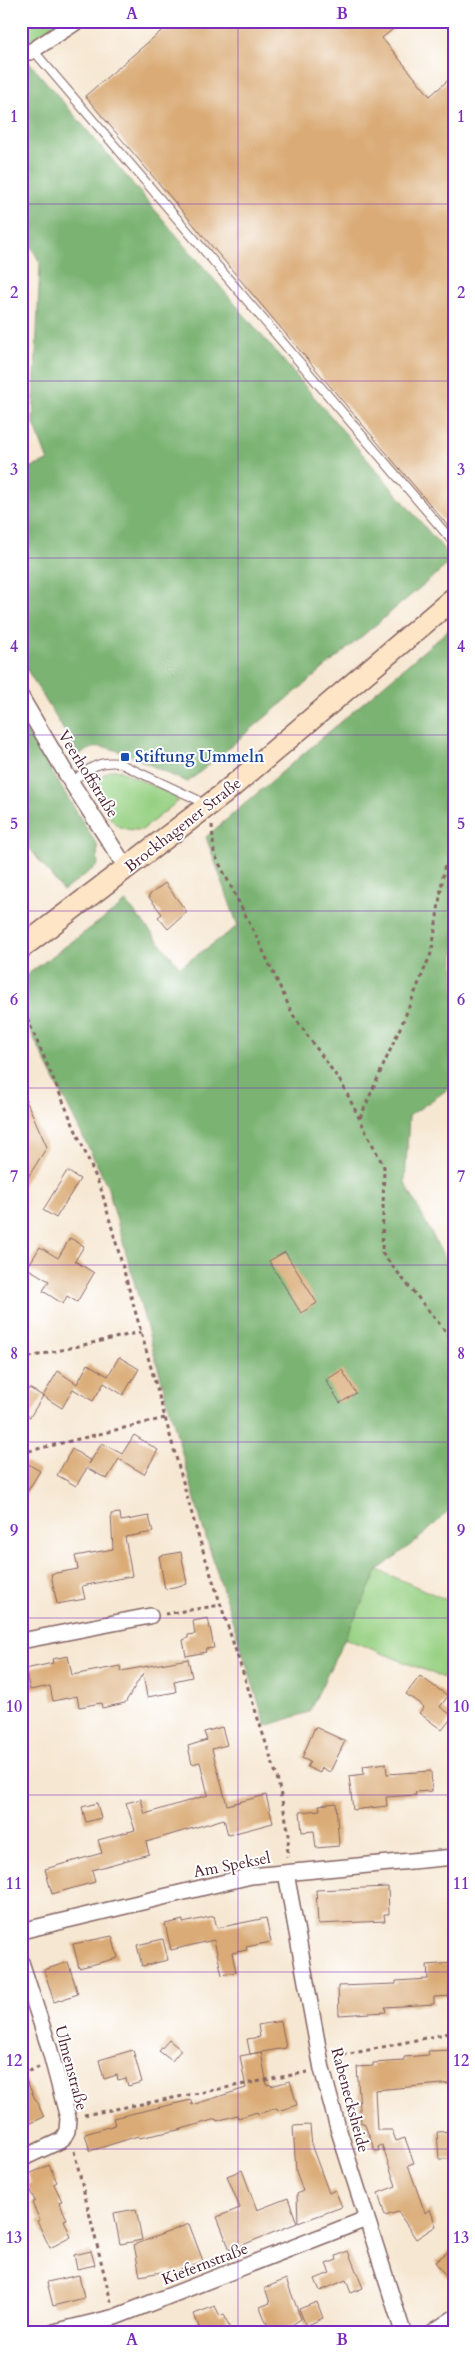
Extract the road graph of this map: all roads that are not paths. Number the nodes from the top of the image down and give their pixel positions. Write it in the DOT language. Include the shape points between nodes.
graph roads {
  1 [pos="78,21"];
  2 [pos="31,51"];
  3 [pos="454,543"];
  4 [pos="454,598"];
  5 [pos="21,697"];
  6 [pos="71,782"];
  7 [pos="208,813"];
  8 [pos="127,869"];
  9 [pos="21,948"];
  10 [pos="150,1616"];
  11 [pos="21,1641"];
  12 [pos="454,1857"];
  13 [pos="286,1873"];
  14 [pos="21,1930"];
  15 [pos="21,1962"];
  16 [pos="21,2160"];
  17 [pos="366,2220"];
  18 [pos="454,2318"];
  19 [pos="54,2332"];
  20 [pos="403,2332"];
  21 [pos="433,2332"];
  1 -- 2 [label="street"];
  2 -- 3 [label="lane"];
  4 -- 7 [label="main road, Brockhagener Straße"];
  5 -- 6 [label="street, Veerhoffstraße"];
  6 -- 7 [label="lane" via="96,765 119,763 196,799"];
  6 -- 8 [label="street, Veerhoffstraße"];
  7 -- 8 [label="main road, Brockhagener Straße"];
  8 -- 9 [label="main road, Brockhagener Straße"];
  10 -- 11 [label="street"];
  12 -- 13 [label="street, Am Speksel"];
  13 -- 14 [label="street, Am Speksel" via="251,1876"];
  13 -- 17 [label="street, Rabenecksheide" via="321,2064"];
  15 -- 16 [label="street, Ulmenstraße" via="68,2118 62,2140"];
  17 -- 19 [label="street, Kiefernstraße" via="115,2317"];
  17 -- 20 [label="street, Rabenecksheide"];
  18 -- 21 [label="street"];
}
